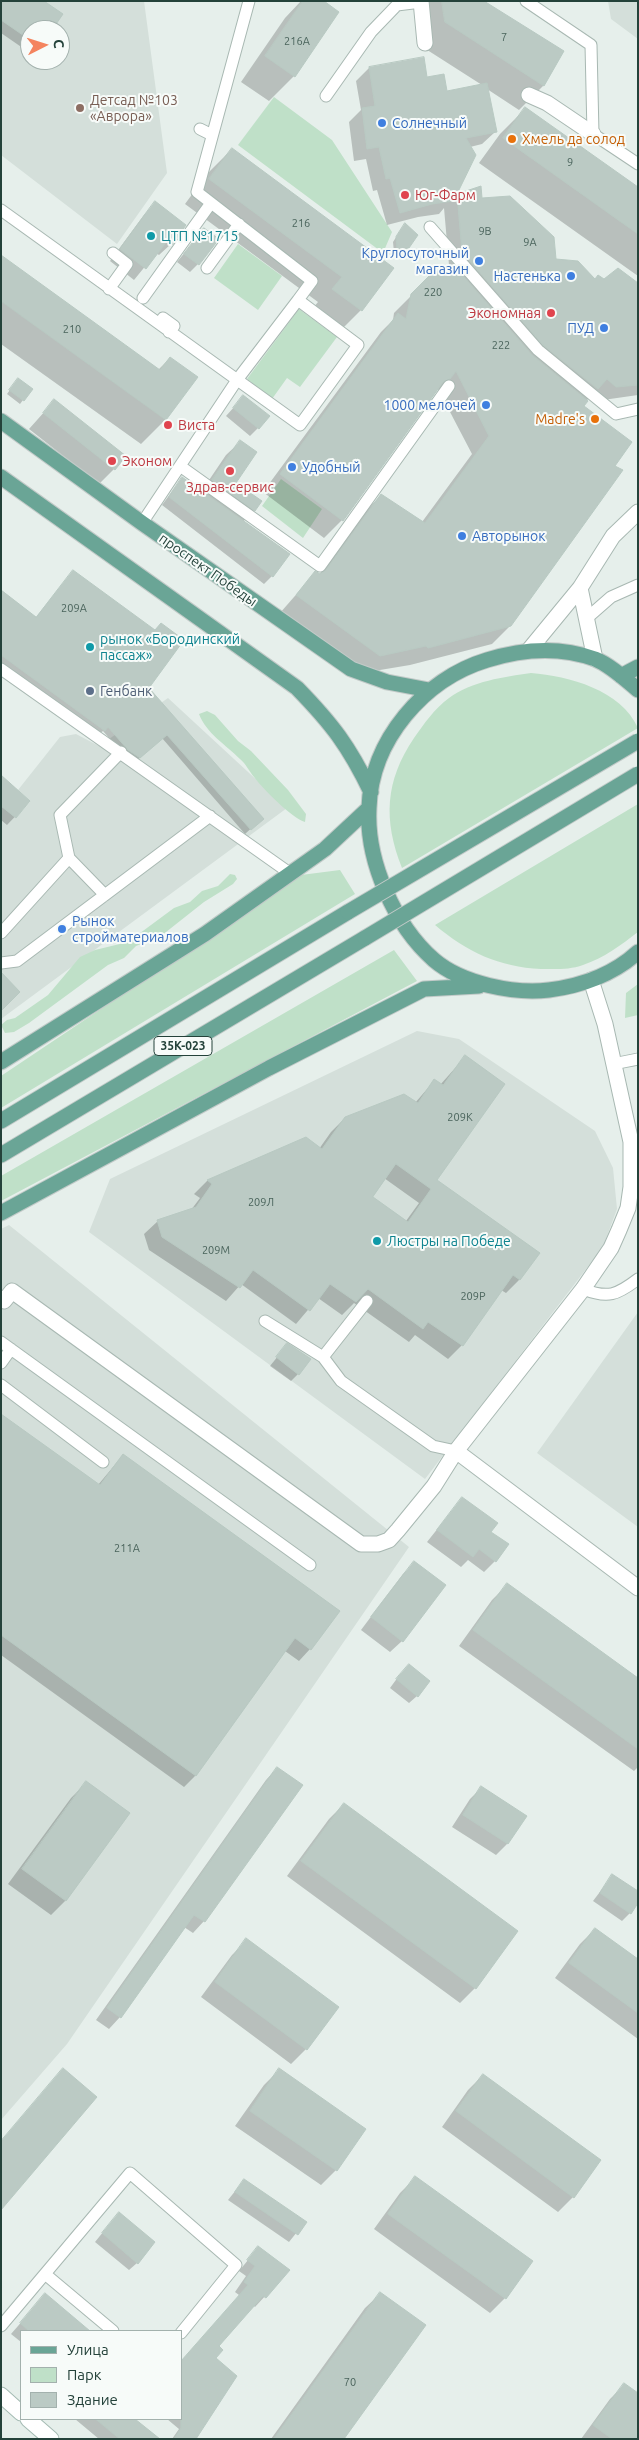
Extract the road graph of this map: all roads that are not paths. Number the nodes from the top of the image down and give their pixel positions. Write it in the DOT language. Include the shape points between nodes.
graph roads {
  1 [pos="249,1"];
  2 [pos="526,1"];
  3 [pos="421,2"];
  4 [pos="425,44"];
  5 [pos="529,95"];
  6 [pos="326,96"];
  7 [pos="200,129"];
  8 [pos="593,134"];
  9 [pos="212,135"];
  10 [pos="638,164"];
  11 [pos="211,203"];
  12 [pos="1,210"];
  13 [pos="239,224"];
  14 [pos="430,227"];
  15 [pos="113,253"];
  16 [pos="207,268"];
  17 [pos="109,289"];
  18 [pos="143,298"];
  19 [pos="298,300"];
  20 [pos="163,318"];
  21 [pos="169,332"];
  22 [pos="237,380"];
  23 [pos="449,386"];
  24 [pos="638,409"];
  25 [pos="1,421"];
  26 [pos="180,466"];
  27 [pos="1,477"];
  28 [pos="638,512"];
  29 [pos="142,523"];
  30 [pos="638,585"];
  31 [pos="580,588"];
  32 [pos="587,618"];
  33 [pos="529,650"];
  34 [pos="595,659"];
  35 [pos="638,667"];
  36 [pos="1,669"];
  37 [pos="621,676"];
  38 [pos="429,690"];
  39 [pos="638,690"];
  40 [pos="638,741"];
  41 [pos="121,752"];
  42 [pos="638,774"];
  43 [pos="371,792"];
  44 [pos="368,808"];
  45 [pos="210,816"];
  46 [pos="69,858"];
  47 [pos="291,874"];
  48 [pos="105,895"];
  49 [pos="1,933"];
  50 [pos="635,957"];
  51 [pos="1,962"];
  52 [pos="591,980"];
  53 [pos="486,986"];
  54 [pos="638,1059"];
  55 [pos="1,1062"];
  56 [pos="614,1064"];
  57 [pos="1,1121"];
  58 [pos="1,1155"];
  59 [pos="1,1213"];
  60 [pos="638,1280"];
  61 [pos="583,1289"];
  62 [pos="367,1301"];
  63 [pos="2,1302"];
  64 [pos="265,1321"];
  65 [pos="1,1342"];
  66 [pos="11,1349"];
  67 [pos="323,1357"];
  68 [pos="1,1363"];
  69 [pos="1,1385"];
  70 [pos="456,1452"];
  71 [pos="103,1462"];
  72 [pos="310,1565"];
  73 [pos="638,1588"];
  74 [pos="45,2274"];
  75 [pos="1,2326"];
  76 [pos="112,2330"];
  77 [pos="182,2332"];
  78 [pos="1,2395"];
  79 [pos="20,2411"];
  80 [pos="29,2420"];
  81 [pos="52,2439"];
  1 -- 9 [label="lane"];
  2 -- 8 [label="lane" via="591,45"];
  3 -- 4 [label="street"];
  3 -- 6 [label="lane" via="397,5 372,32"];
  5 -- 8 [label="street" via="547,103"];
  7 -- 9 [label="lane"];
  8 -- 10 [label="lane"];
  9 -- 11 [label="lane" via="197,192"];
  11 -- 13 [label="lane"];
  11 -- 18 [label="lane"];
  12 -- 17 [label="lane"];
  13 -- 16 [label="lane"];
  13 -- 19 [label="lane" via="312,281"];
  14 -- 24 [label="lane" via="538,350 616,414"];
  15 -- 17 [label="lane" via="127,264"];
  17 -- 21 [label="lane"];
  19 -- 22 [label="lane"];
  19 -- 22 [label="lane" via="358,345 300,425"];
  20 -- 21 [label="lane" via="174,326"];
  21 -- 22 [label="lane"];
  22 -- 26 [label="lane"];
  23 -- 26 [label="lane" via="320,566"];
  25 -- 29 [label="main road, проспект Победы"];
  26 -- 29 [label="lane"];
  27 -- 43 [label="main road" via="297,688 331,722 353,754"];
  28 -- 31 [label="street" via="613,536"];
  29 -- 38 [label="main road, проспект Победы" via="351,669 387,682"];
  30 -- 32 [label="lane" via="611,597"];
  31 -- 32 [label="street"];
  31 -- 33 [label="street"];
  32 -- 34 [label="street"];
  33 -- 34 [label="main road"];
  33 -- 38 [label="main road" via="470,665"];
  34 -- 37 [label="main road"];
  35 -- 37 [label="main road"];
  36 -- 41 [label="lane"];
  37 -- 39 [label="main road"];
  38 -- 43 [label="main road" via="402,719 382,754"];
  40 -- 57 [label="main road, 35К-023, bridge"];
  41 -- 45 [label="lane"];
  41 -- 46 [label="lane" via="60,815"];
  42 -- 58 [label="main road, 35К-023, bridge"];
  43 -- 44 [label="main road"];
  44 -- 47 [label="main road" via="325,849"];
  44 -- 53 [label="main road" via="373,859 392,904 419,944 435,961"];
  45 -- 47 [label="lane"];
  45 -- 48 [label="lane"];
  46 -- 48 [label="lane"];
  46 -- 49 [label="lane"];
  47 -- 55 [label="main road" via="205,934"];
  48 -- 51 [label="lane" via="16,961"];
  50 -- 52 [label="main road"];
  52 -- 53 [label="main road" via="542,991"];
  52 -- 56 [label="street"];
  53 -- 59 [label="main road" via="424,989 269,1068"];
  54 -- 56 [label="lane"];
  56 -- 61 [label="street" via="631,1142 631,1187 628,1208 611,1248"];
  60 -- 61 [label="lane" via="620,1293 600,1296"];
  61 -- 70 [label="street"];
  62 -- 67 [label="lane"];
  63 -- 70 [label="street" via="12,1291 361,1544 389,1540 434,1486"];
  64 -- 67 [label="lane"];
  65 -- 66 [label="lane"];
  66 -- 68 [label="lane"];
  66 -- 72 [label="lane"];
  67 -- 70 [label="lane" via="341,1381 433,1446"];
  69 -- 71 [label="lane"];
  70 -- 73 [label="street"];
  74 -- 75 [label="lane"];
  74 -- 76 [label="lane"];
  74 -- 77 [label="lane" via="130,2173 236,2265"];
  78 -- 79 [label="street"];
  80 -- 81 [label="street"];
}
